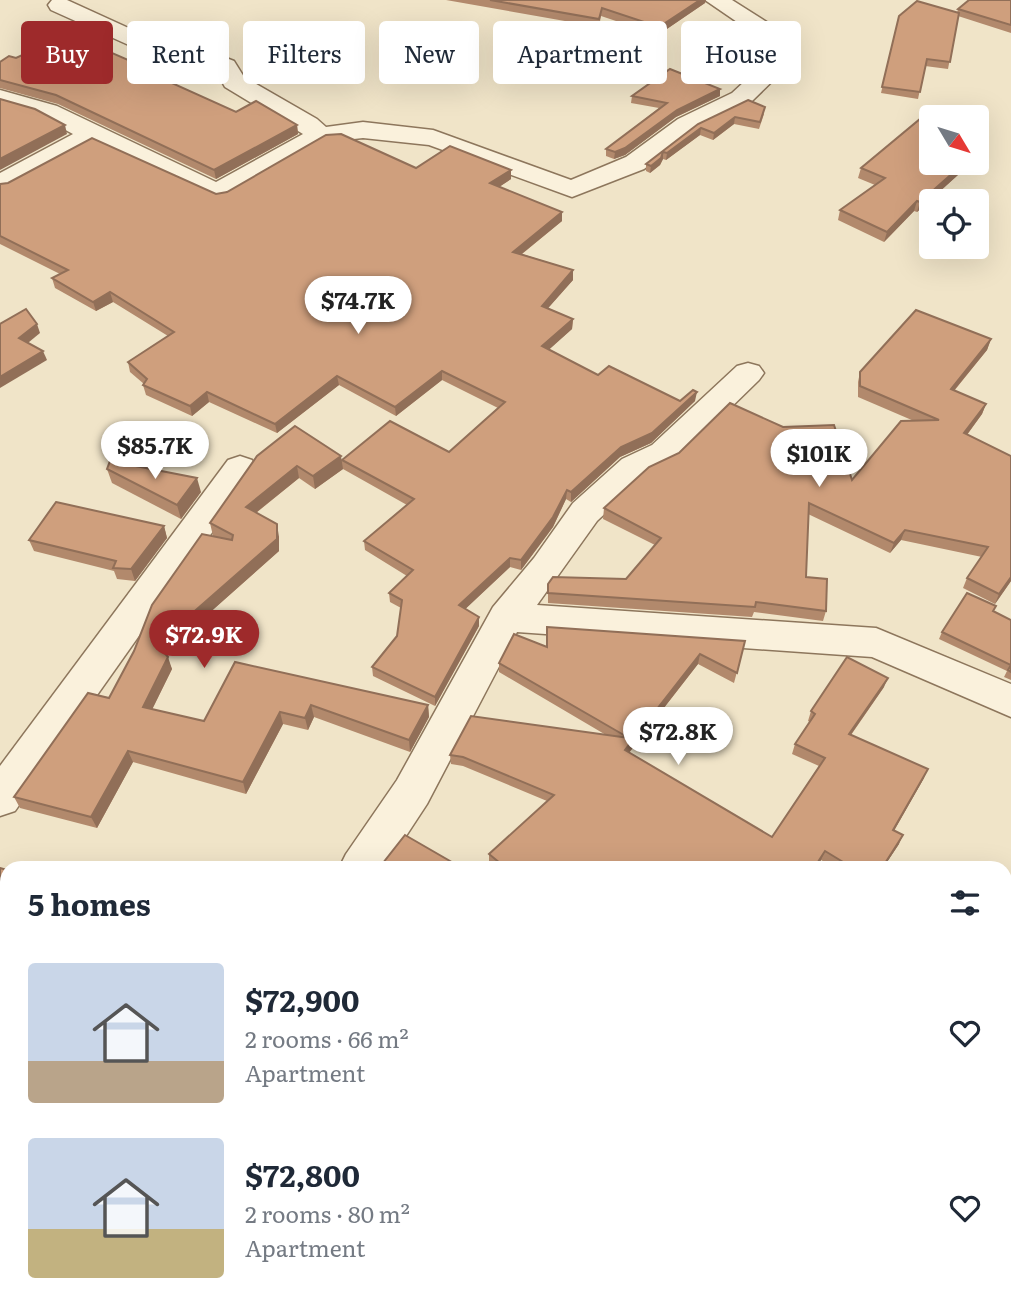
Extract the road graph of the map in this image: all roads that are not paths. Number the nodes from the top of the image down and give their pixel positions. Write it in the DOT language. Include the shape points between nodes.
graph roads {
  1 [pos="716,0"];
  2 [pos="59,5"];
  3 [pos="0,97"];
  4 [pos="93,134"];
  5 [pos="320,135"];
  6 [pos="0,184"];
  7 [pos="748,373"];
  8 [pos="240,468"];
  9 [pos="506,617"];
  10 [pos="1011,701"];
  11 [pos="0,798"];
  12 [pos="365,861"];
  1 -- 5 [label="street" via="768,33 783,59 741,98 687,124 635,163 572,189 433,138 363,130"];
  2 -- 5 [label="street" via="150,46 225,66 234,82"];
  3 -- 4 [label="street" via="48,111"];
  4 -- 5 [label="street" via="217,193"];
  4 -- 6 [label="street"];
  7 -- 9 [label="street" via="664,453 634,467 584,512"];
  8 -- 11 [label="street"];
  9 -- 10 [label="street" via="876,643"];
  9 -- 12 [label="street" via="412,792"];
}
